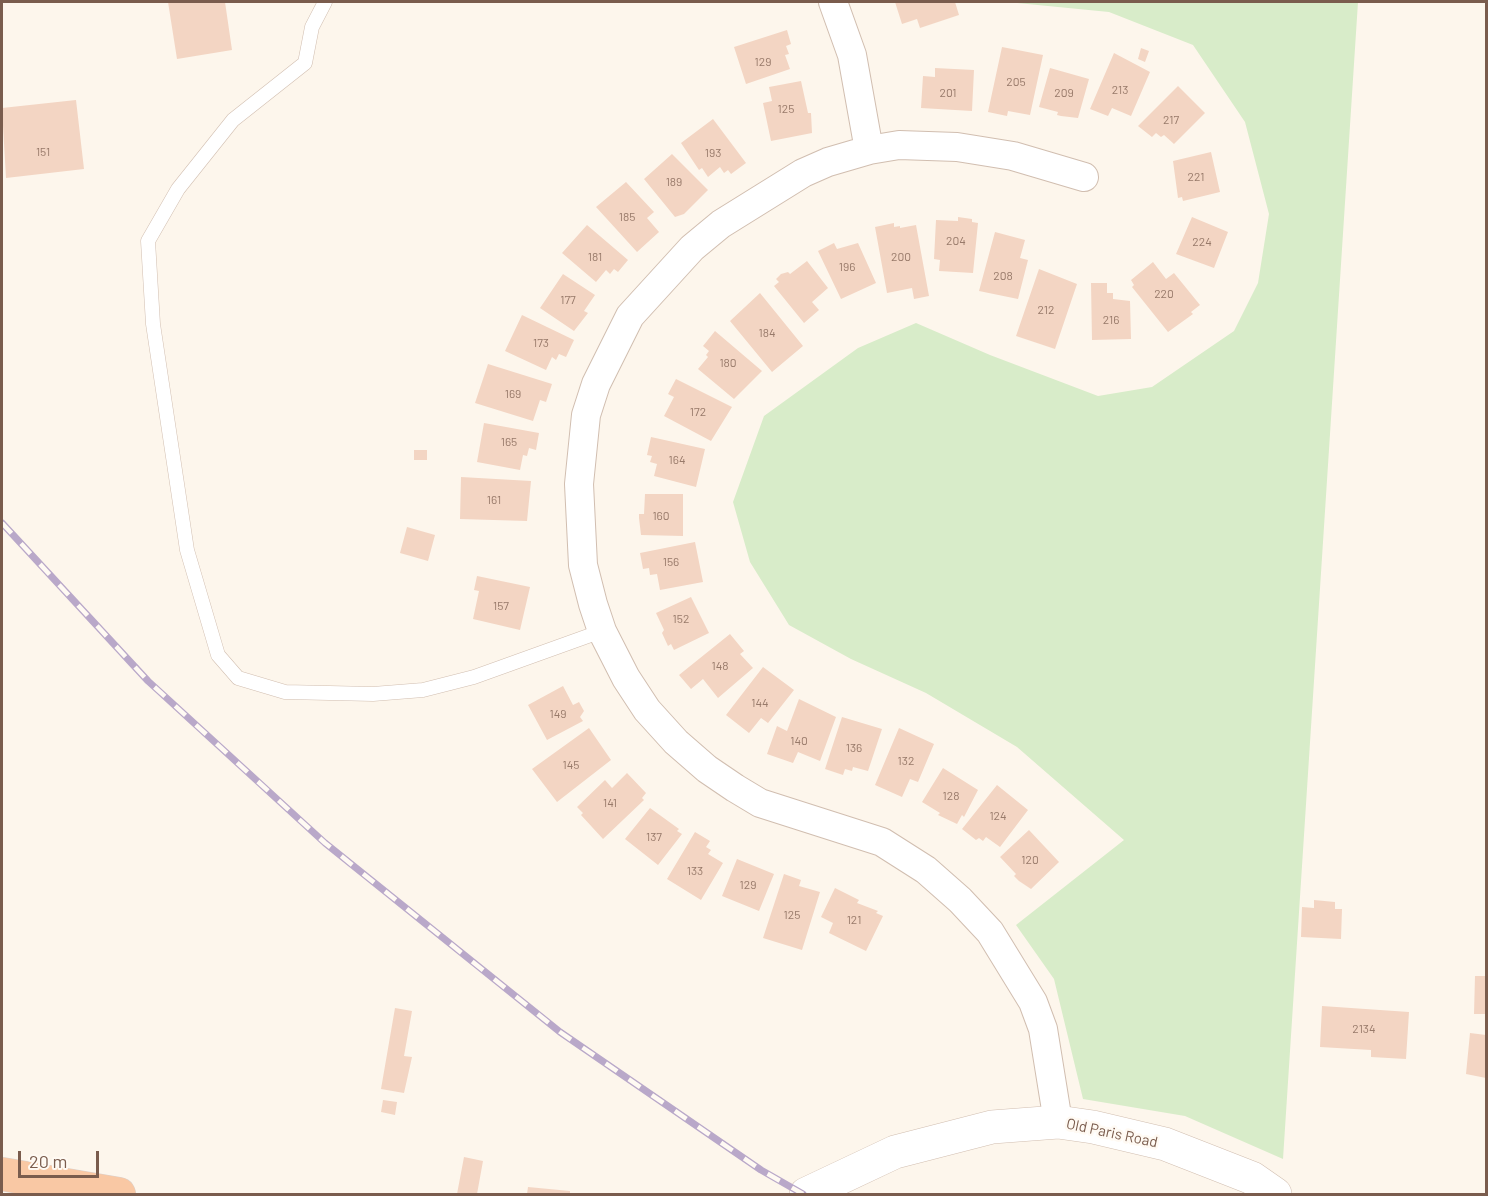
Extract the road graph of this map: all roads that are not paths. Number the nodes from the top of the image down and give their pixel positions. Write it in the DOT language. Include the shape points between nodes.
graph roads {
  1 [pos="325,2"];
  2 [pos="833,2"];
  3 [pos="869,150"];
  4 [pos="1084,177"];
  5 [pos="602,631"];
  6 [pos="1058,1122"];
  7 [pos="2,1174"];
  8 [pos="119,1194"];
  9 [pos="806,1194"];
  10 [pos="1275,1194"];
  1 -- 5 [label="lane" via="312,27 305,63 233,120 178,189 148,241 153,324 188,550 218,656 238,678 285,692 374,694 423,690 474,677"];
  2 -- 3 [label="street" via="852,55"];
  3 -- 4 [label="street" via="957,147 1013,156"];
  3 -- 5 [label="street" via="803,173 721,224 672,268 630,316 596,384 581,446 581,547"];
  5 -- 6 [label="street" via="647,710 706,769 760,802 882,842 926,870 990,932 1033,1002 1042,1029"];
  6 -- 9 [label="street, Old Paris Road" via="992,1127 895,1152"];
  6 -- 10 [label="street, Old Paris Road" via="1165,1144 1252,1178"];
  7 -- 8 [label="highway"];
}
